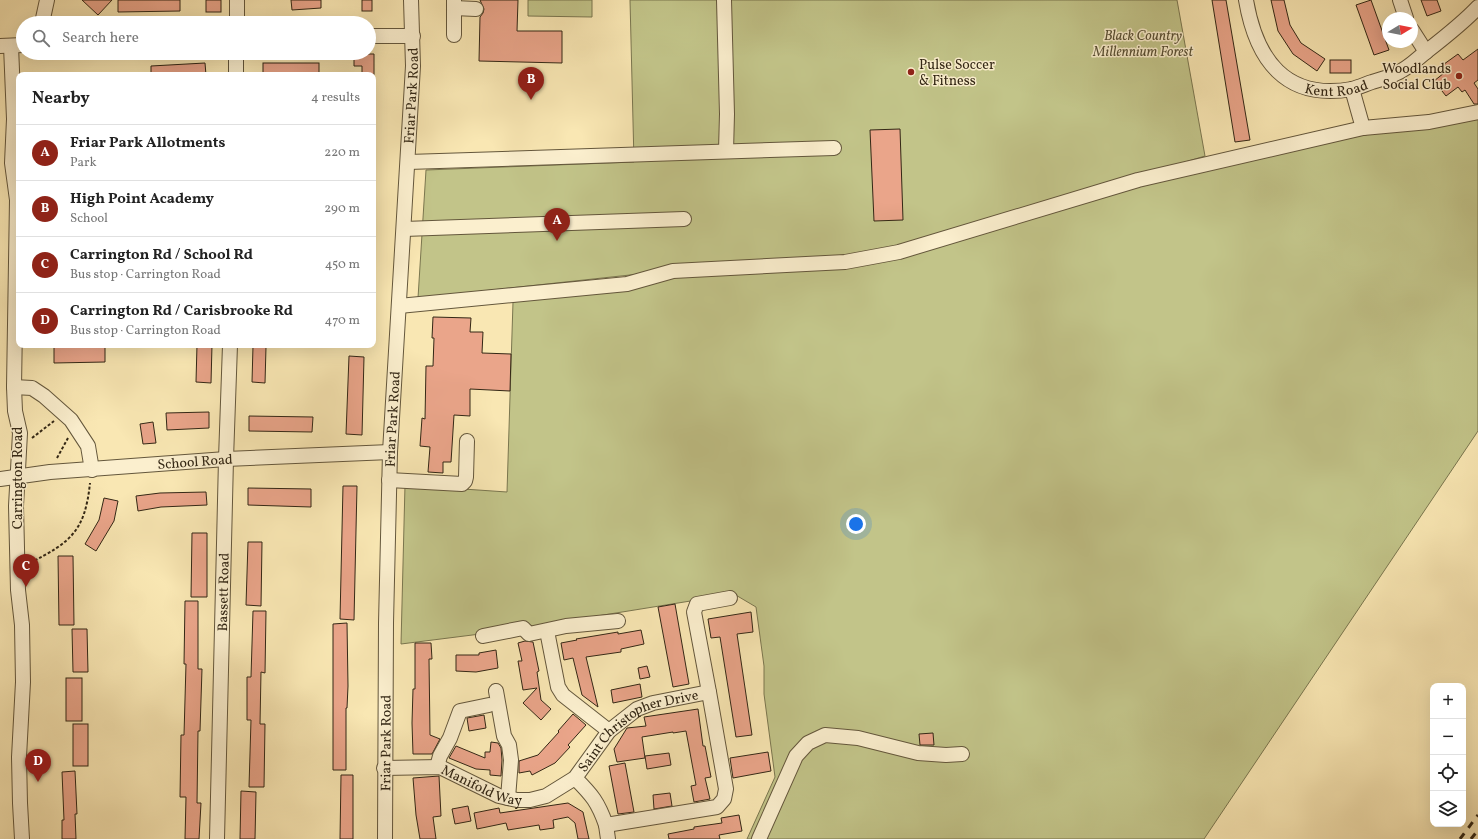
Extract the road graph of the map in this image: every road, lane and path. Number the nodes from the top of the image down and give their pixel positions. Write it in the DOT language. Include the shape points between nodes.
graph roads {
  1 [pos="47,0"];
  2 [pos="237,0"];
  3 [pos="411,0"];
  4 [pos="724,0"];
  5 [pos="1246,0"];
  6 [pos="1400,0"];
  7 [pos="454,4"];
  8 [pos="1478,7"];
  9 [pos="476,9"];
  10 [pos="1404,12"];
  11 [pos="44,16"];
  12 [pos="237,16"];
  13 [pos="454,35"];
  14 [pos="376,36"];
  15 [pos="413,36"];
  16 [pos="1418,39"];
  17 [pos="11,46"];
  18 [pos="1426,52"];
  19 [pos="236,60"];
  20 [pos="236,72"];
  21 [pos="1352,88"];
  22 [pos="1478,112"];
  23 [pos="1363,128"];
  24 [pos="834,148"];
  25 [pos="726,151"];
  26 [pos="408,162"];
  27 [pos="16,193"];
  28 [pos="684,219"];
  29 [pos="404,229"];
  30 [pos="16,262"];
  31 [pos="399,306"];
  32 [pos="230,348"];
  33 [pos="14,387"];
  34 [pos="64,413"];
  35 [pos="77,429"];
  36 [pos="467,441"];
  37 [pos="20,446"];
  38 [pos="390,452"];
  39 [pos="226,459"];
  40 [pos="92,470"];
  41 [pos="50,472"];
  42 [pos="18,476"];
  43 [pos="0,479"];
  44 [pos="389,480"];
  45 [pos="18,569"];
  46 [pos="730,598"];
  47 [pos="618,621"];
  48 [pos="547,631"];
  49 [pos="484,636"];
  50 [pos="496,690"];
  51 [pos="710,692"];
  52 [pos="489,705"];
  53 [pos="609,731"];
  54 [pos="962,754"];
  55 [pos="437,767"];
  56 [pos="384,768"];
  57 [pos="575,778"];
  58 [pos="508,798"];
  59 [pos="607,832"];
  60 [pos="22,839"];
  61 [pos="217,839"];
  62 [pos="385,839"];
  63 [pos="759,839"];
  1 -- 11 [label="street"];
  2 -- 12 [label="street"];
  3 -- 15 [label="street, Friar Park Road"];
  4 -- 25 [label="street"];
  5 -- 21 [label="street, Kent Road" via="1257,42 1269,63 1282,75 1295,84 1312,90"];
  6 -- 10 [label="street"];
  7 -- 9 [label="street"];
  7 -- 13 [label="street"];
  8 -- 18 [label="street, Kent Road"];
  14 -- 15 [label="street"];
  15 -- 26 [label="street, Friar Park Road"];
  16 -- 18 [label="street"];
  17 -- 27 [label="street, Carrington Road" via="14,119 12,163"];
  18 -- 21 [label="street, Kent Road" via="1396,74"];
  19 -- 20 [label="street"];
  21 -- 23 [label="street"];
  22 -- 23 [label="street" via="1429,122"];
  23 -- 31 [label="street" via="1138,180 898,252 845,262 673,272 627,284"];
  24 -- 25 [label="street"];
  25 -- 26 [label="street"];
  26 -- 29 [label="street, Friar Park Road"];
  28 -- 29 [label="street"];
  29 -- 31 [label="street, Friar Park Road"];
  30 -- 33 [label="street, Carrington Road"];
  31 -- 38 [label="street, Friar Park Road"];
  32 -- 39 [label="street, Bassett Road"];
  33 -- 34 [label="street" via="32,388"];
  33 -- 37 [label="street, Carrington Road"];
  34 -- 35 [label="street"];
  34 -- 37 [label="path" via="32,438 31,445"];
  35 -- 40 [label="street" via="88,446"];
  35 -- 41 [label="path" via="71,432"];
  36 -- 44 [label="street" via="466,477 462,484"];
  37 -- 42 [label="street, Carrington Road"];
  38 -- 39 [label="street, School Road"];
  38 -- 44 [label="street, Friar Park Road"];
  39 -- 40 [label="street, School Road"];
  39 -- 61 [label="street, Bassett Road"];
  40 -- 41 [label="street, School Road"];
  40 -- 45 [label="path" via="88,502 79,526 71,537 52,552"];
  41 -- 42 [label="street, School Road"];
  42 -- 43 [label="street, School Road"];
  42 -- 45 [label="street, Carrington Road"];
  44 -- 56 [label="street, Friar Park Road"];
  45 -- 60 [label="street, Carrington Road" via="22,624 19,757"];
  46 -- 51 [label="street, Saint Christopher Drive" via="697,604 694,612"];
  47 -- 48 [label="street" via="566,626"];
  48 -- 49 [label="street" via="529,634 524,628"];
  48 -- 53 [label="street" via="558,687 563,695"];
  50 -- 58 [label="street" via="511,760"];
  51 -- 53 [label="street, Saint Christopher Drive" via="637,709"];
  51 -- 59 [label="street, Saint Christopher Drive" via="726,789 724,799 717,807"];
  52 -- 55 [label="street" via="460,711"];
  53 -- 57 [label="street, Saint Christopher Drive"];
  54 -- 63 [label="street" via="918,753 858,738 825,735 808,743 796,756"];
  55 -- 56 [label="street, Manifold Way"];
  55 -- 58 [label="street, Manifold Way"];
  56 -- 62 [label="street, Friar Park Road"];
  57 -- 58 [label="street, Manifold Way" via="546,796 530,800"];
  57 -- 59 [label="street, Saint Christopher Drive" via="594,797 601,809"];
}
